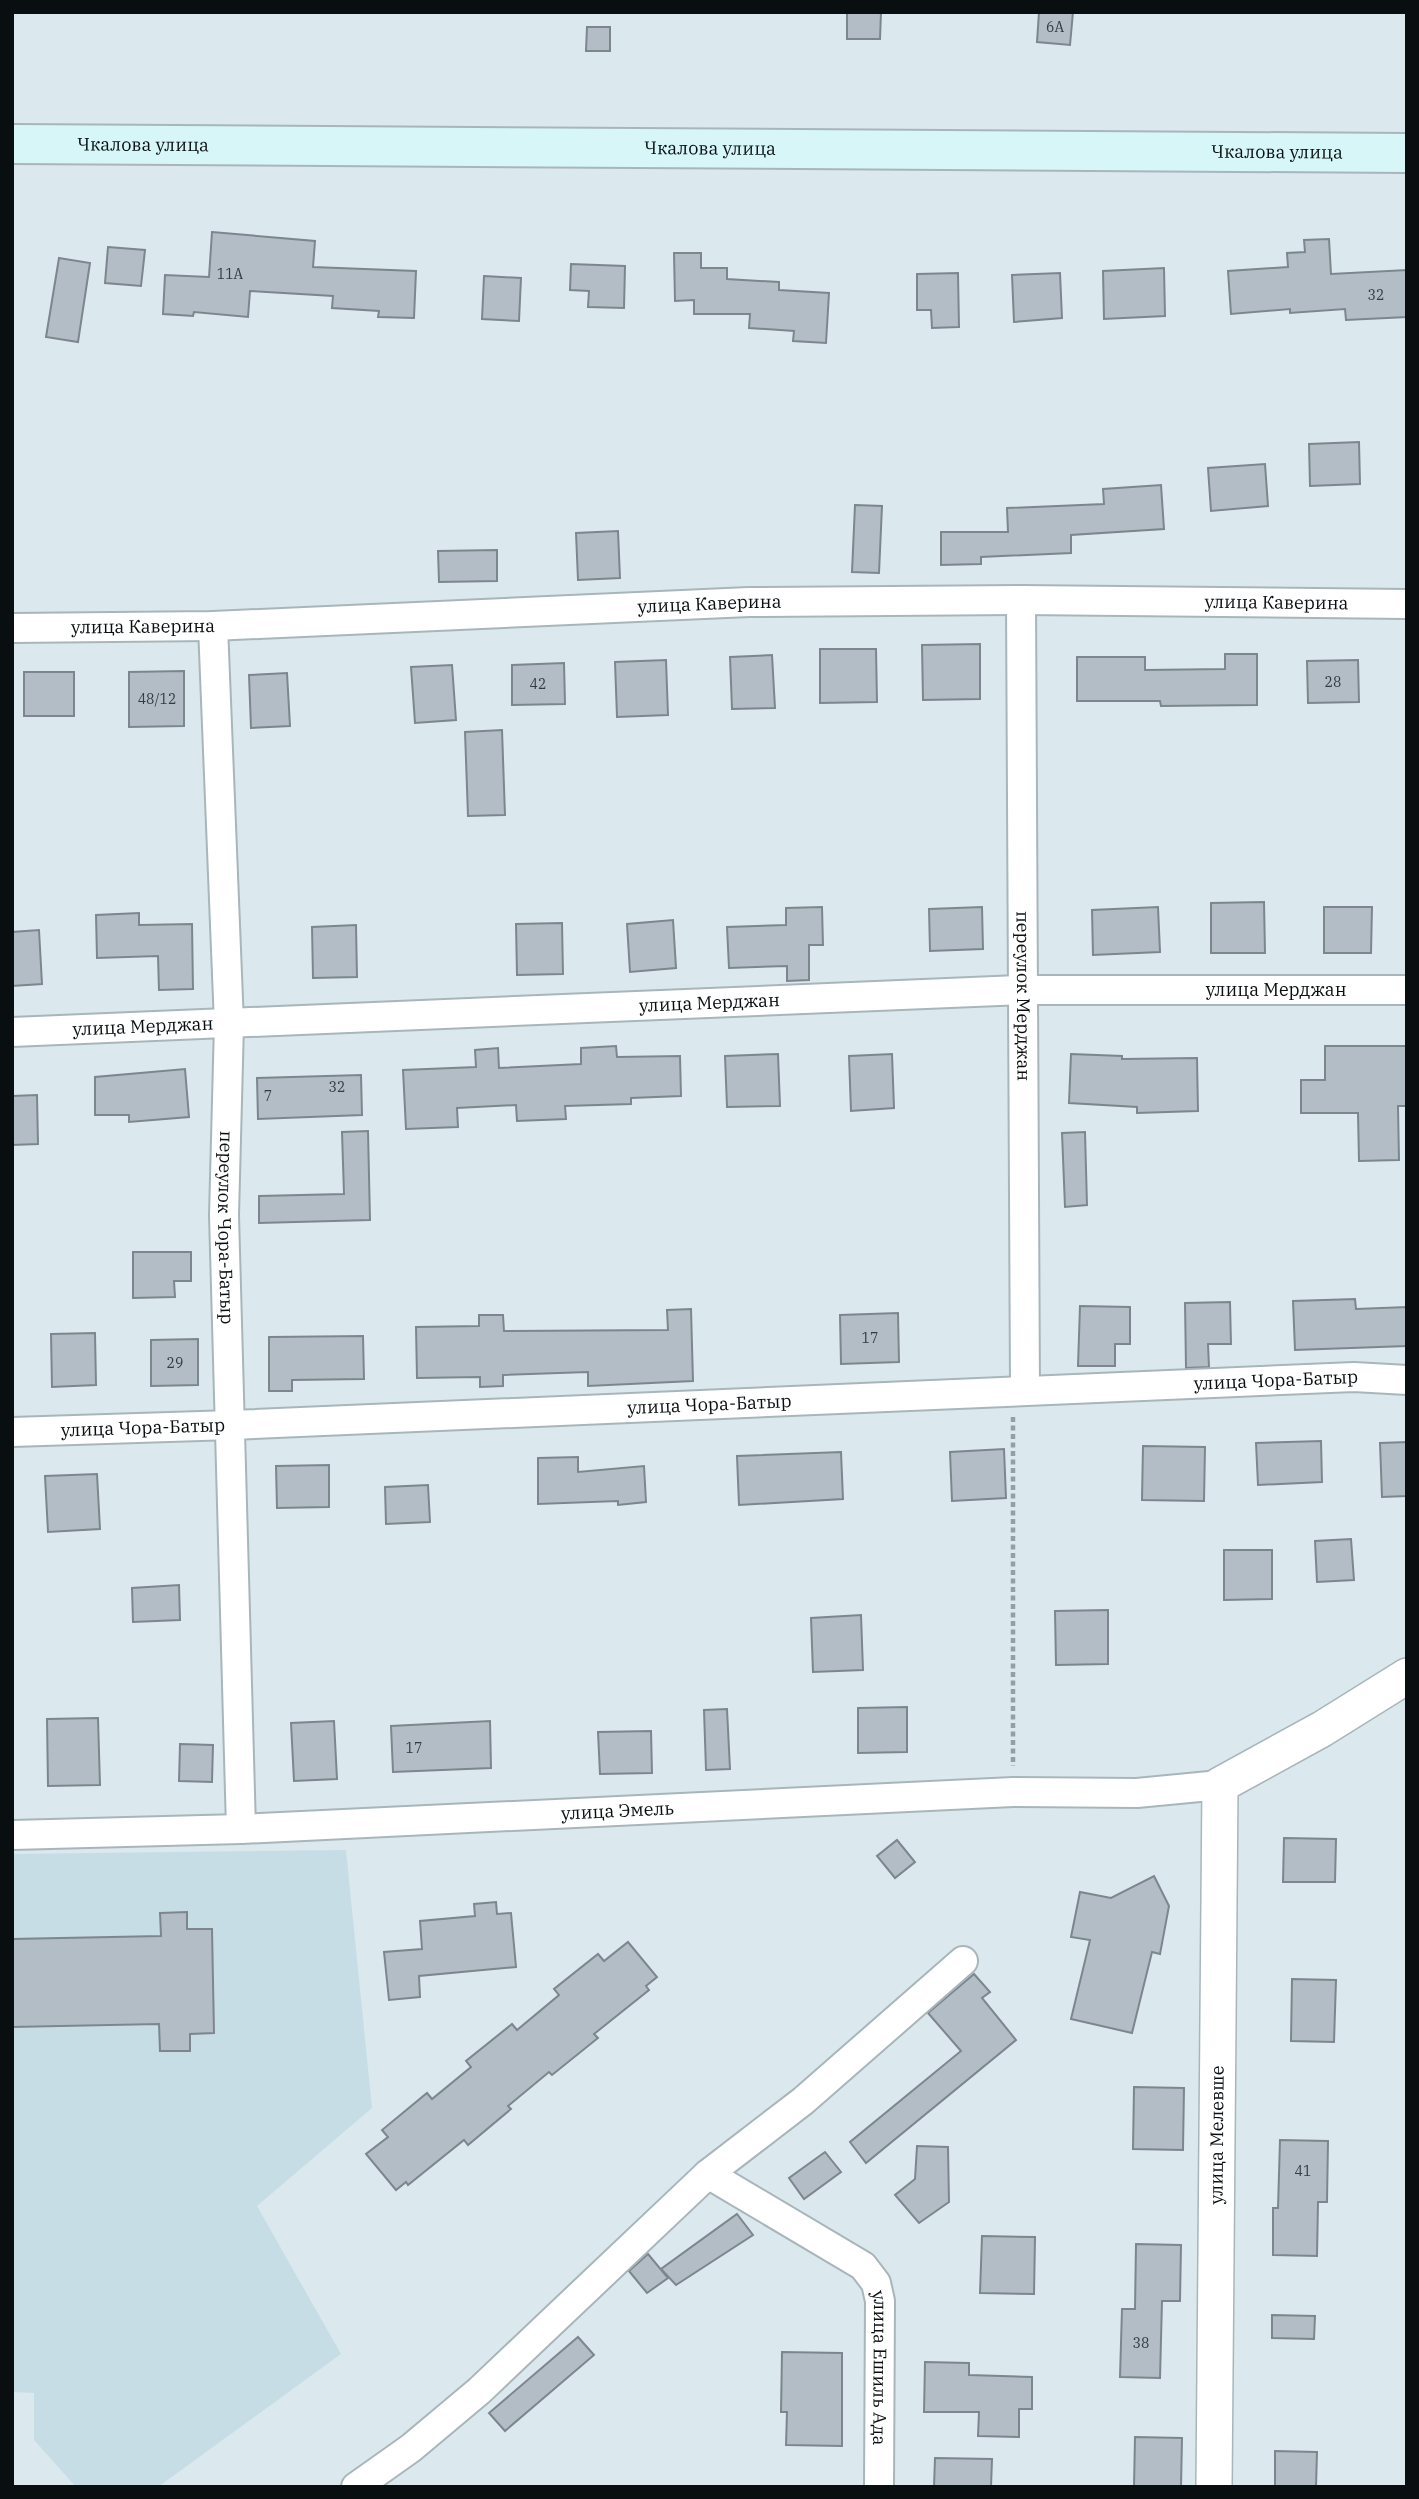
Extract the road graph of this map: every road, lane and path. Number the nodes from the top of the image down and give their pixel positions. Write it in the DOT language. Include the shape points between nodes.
graph roads {
  1 [pos="12,144"];
  2 [pos="1407,153"];
  3 [pos="1021,600"];
  4 [pos="1407,604"];
  5 [pos="214,626"];
  6 [pos="12,628"];
  7 [pos="1021,990"];
  8 [pos="1407,990"];
  9 [pos="229,1024"];
  10 [pos="12,1032"];
  11 [pos="1407,1380"];
  12 [pos="1019,1391"];
  13 [pos="232,1425"];
  14 [pos="12,1432"];
  15 [pos="1407,1676"];
  16 [pos="1220,1785"];
  17 [pos="1013,1793"];
  18 [pos="241,1829"];
  19 [pos="12,1835"];
  20 [pos="963,1961"];
  21 [pos="708,2174"];
  22 [pos="356,2487"];
  23 [pos="879,2487"];
  24 [pos="1214,2487"];
  1 -- 2 [label="main road, Чкалова улица"];
  3 -- 4 [label="street, улица Каверина"];
  3 -- 5 [label="street, улица Каверина" via="749,602"];
  3 -- 7 [label="street, переулок Мерджан"];
  5 -- 6 [label="street, улица Каверина"];
  5 -- 9 [label="street, переулок Чора-Батыр"];
  7 -- 8 [label="street, улица Мерджан"];
  7 -- 9 [label="street, улица Мерджан"];
  7 -- 12 [label="street, переулок Мерджан"];
  9 -- 10 [label="street, улица Мерджан"];
  9 -- 13 [label="street, переулок Чора-Батыр" via="224,1215"];
  11 -- 12 [label="street, улица Чора-Батыр" via="1354,1377"];
  12 -- 13 [label="street, улица Чора-Батыр"];
  12 -- 17 [label="path"];
  13 -- 14 [label="street, улица Чора-Батыр"];
  13 -- 18 [label="street, переулок Чора-Батыр"];
  15 -- 16 [label="street"];
  16 -- 17 [label="street, улица Эмель" via="1137,1793"];
  16 -- 24 [label="street, улица Мелевше"];
  17 -- 18 [label="street, улица Эмель"];
  18 -- 19 [label="street, улица Эмель"];
  20 -- 21 [label="street" via="803,2101"];
  21 -- 22 [label="street" via="479,2391"];
  21 -- 23 [label="street, улица Ешиль Ада" via="863,2266 876,2283 880,2301"];
}
